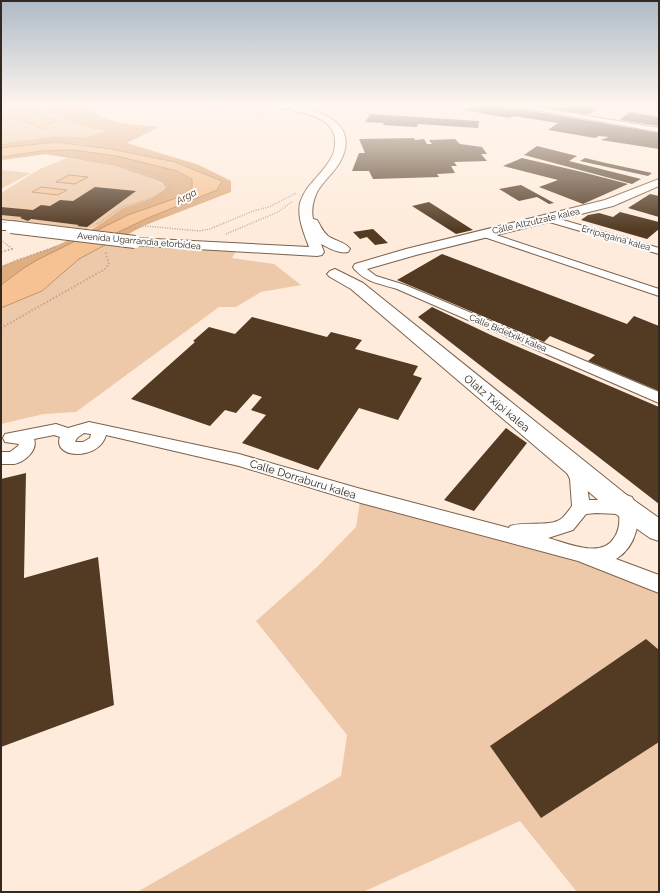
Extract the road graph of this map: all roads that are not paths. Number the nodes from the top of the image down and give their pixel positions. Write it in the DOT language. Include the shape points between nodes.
graph roads {
  1 [pos="340,147"];
  2 [pos="347,147"];
  3 [pos="659,182"];
  4 [pos="549,219"];
  5 [pos="4,225"];
  6 [pos="86,230"];
  7 [pos="309,230"];
  8 [pos="484,234"];
  9 [pos="272,250"];
  10 [pos="659,251"];
  11 [pos="311,259"];
  12 [pos="349,262"];
  13 [pos="659,293"];
  14 [pos="659,398"];
  15 [pos="75,432"];
  16 [pos="97,434"];
  17 [pos="6,440"];
  18 [pos="1,458"];
  19 [pos="571,464"];
  20 [pos="626,502"];
  21 [pos="581,508"];
  22 [pos="567,524"];
  23 [pos="658,524"];
  24 [pos="485,529"];
  25 [pos="584,555"];
  26 [pos="659,584"];
  1 -- 7 [label="street" via="337,158 310,193 306,204"];
  2 -- 12 [label="street, Olatz Txipi kalea" via="343,159 316,192 311,205 311,220 319,236"];
  3 -- 4 [label="street, Calle Altzutzate kalea" via="608,203"];
  4 -- 8 [label="street, Calle Altzutzate kalea"];
  4 -- 10 [label="street, Erripagaina kalea"];
  5 -- 6 [label="lane"];
  5 -- 9 [label="street, Avenida Ugarrandia etorbidea, bridge" via="135,242"];
  7 -- 9 [label="street" via="297,243"];
  7 -- 11 [label="street"];
  8 -- 12 [label="street, Calle Altzutzate kalea" via="411,252"];
  8 -- 13 [label="street"];
  9 -- 11 [label="street, Avenida Ugarrandia etorbidea"];
  11 -- 12 [label="street, Calle Altzutzate kalea" via="329,249"];
  12 -- 14 [label="street, Calle Bidetxiki kalea" via="369,277 401,287"];
  12 -- 19 [label="street, Olatz Txipi kalea" via="357,286"];
  12 -- 20 [label="street, Olatz Txipi kalea" via="362,285"];
  15 -- 16 [label="street" via="90,427"];
  15 -- 16 [label="street" via="66,442 70,448 75,449 86,448 95,443"];
  15 -- 17 [label="street" via="56,429"];
  16 -- 24 [label="street, Calle Dorraburu kalea" via="119,434 239,460"];
  17 -- 18 [label="street" via="21,437 27,442 26,448 12,458"];
  19 -- 20 [label="street, Olatz Txipi kalea"];
  19 -- 21 [label="street" via="578,479"];
  20 -- 21 [label="street"];
  20 -- 23 [label="street, Olatz Txipi kalea"];
  20 -- 25 [label="street, Calle Dorraburu kalea" via="629,523 626,537 618,548 603,557"];
  21 -- 22 [label="street"];
  22 -- 24 [label="street, Calle Dorraburu kalea" via="539,531"];
  22 -- 25 [label="street, Calle Dorraburu kalea" via="566,536 571,546"];
  24 -- 25 [label="street, Calle Dorraburu kalea"];
  25 -- 26 [label="street, Calle Dorraburu kalea"];
}
